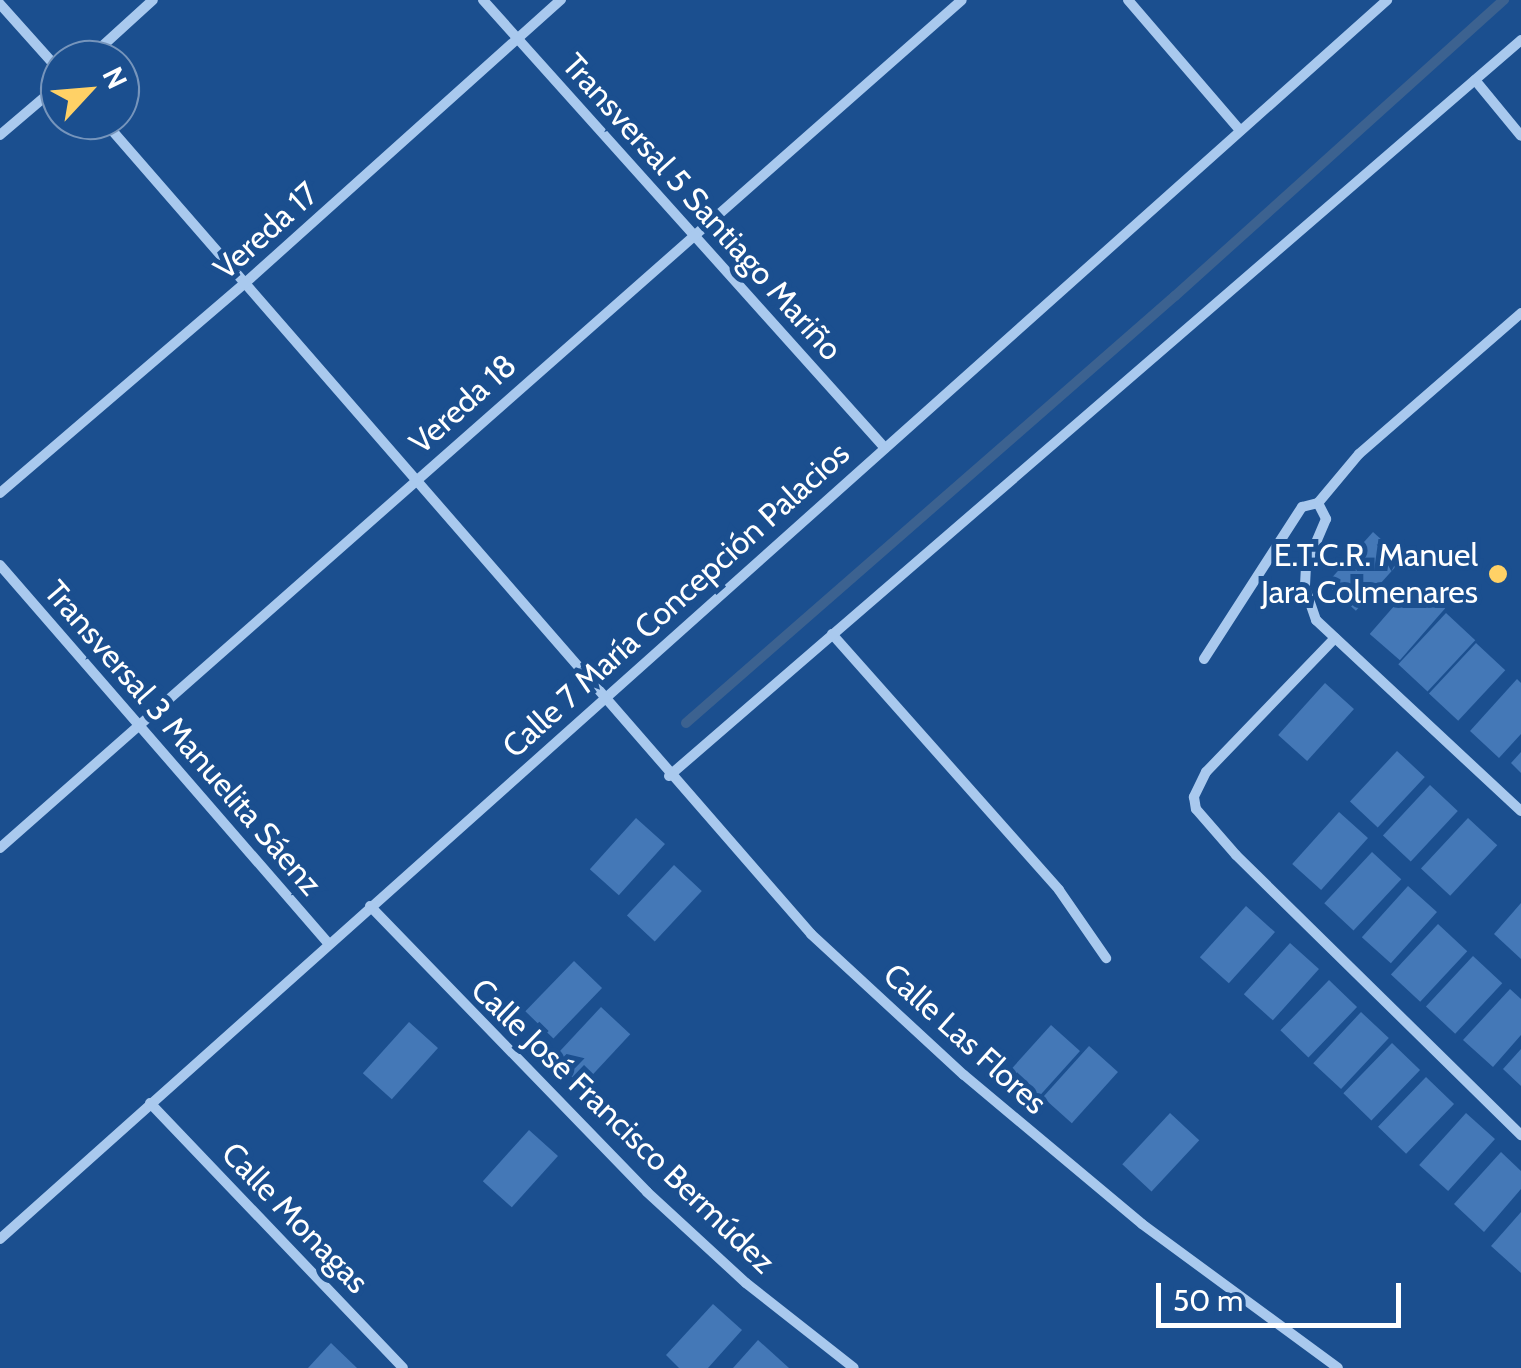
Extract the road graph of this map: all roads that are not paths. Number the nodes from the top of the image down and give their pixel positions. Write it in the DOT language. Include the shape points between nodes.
graph roads {
  1 [pos="153,0"];
  2 [pos="483,0"];
  3 [pos="562,0"];
  4 [pos="962,0"];
  5 [pos="1128,0"];
  6 [pos="1386,0"];
  7 [pos="0,4"];
  8 [pos="518,39"];
  9 [pos="109,40"];
  10 [pos="1521,40"];
  11 [pos="40,49"];
  12 [pos="1476,80"];
  13 [pos="40,101"];
  14 [pos="1240,130"];
  15 [pos="0,136"];
  16 [pos="1521,136"];
  17 [pos="119,140"];
  18 [pos="692,234"];
  19 [pos="244,284"];
  20 [pos="1521,313"];
  21 [pos="885,448"];
  22 [pos="414,480"];
  23 [pos="0,493"];
  24 [pos="1318,503"];
  25 [pos="0,565"];
  26 [pos="832,634"];
  27 [pos="1335,638"];
  28 [pos="1204,660"];
  29 [pos="604,699"];
  30 [pos="140,726"];
  31 [pos="669,776"];
  32 [pos="1521,810"];
  33 [pos="0,848"];
  34 [pos="370,906"];
  35 [pos="328,943"];
  36 [pos="1106,958"];
  37 [pos="150,1103"];
  38 [pos="1521,1135"];
  39 [pos="0,1239"];
  40 [pos="403,1368"];
  41 [pos="854,1368"];
  42 [pos="1338,1368"];
  1 -- 9 [label="street"];
  2 -- 8 [label="street, Transversal 5 Santiago Mariño"];
  3 -- 8 [label="street, Vereda 17"];
  4 -- 18 [label="street, Vereda 18"];
  5 -- 14 [label="street"];
  6 -- 14 [label="street, Calle 7 María Concepción Palacios"];
  7 -- 11 [label="street"];
  8 -- 18 [label="street, Transversal 5 Santiago Mariño"];
  8 -- 19 [label="street, Vereda 17"];
  10 -- 12 [label="street"];
  12 -- 16 [label="street"];
  12 -- 26 [label="street"];
  13 -- 15 [label="street"];
  14 -- 21 [label="street, Calle 7 María Concepción Palacios"];
  17 -- 19 [label="street, Calle Las Flores"];
  18 -- 21 [label="street, Transversal 5 Santiago Mariño"];
  18 -- 22 [label="street, Vereda 18"];
  19 -- 22 [label="street, Calle Las Flores"];
  19 -- 23 [label="street, Vereda 17"];
  20 -- 24 [label="street" via="1359,454"];
  21 -- 29 [label="street, Calle 7 María Concepción Palacios"];
  22 -- 29 [label="street, Calle Las Flores"];
  22 -- 30 [label="street, Vereda 18"];
  24 -- 27 [label="street" via="1326,519 1306,566 1305,588 1316,620"];
  24 -- 28 [label="street" via="1302,506"];
  25 -- 30 [label="street, Transversal 3 Manuelita Sáenz"];
  26 -- 31 [label="street"];
  26 -- 36 [label="street" via="1059,890"];
  27 -- 32 [label="street"];
  27 -- 38 [label="street" via="1206,772 1194,797 1196,809"];
  29 -- 31 [label="street, Calle Las Flores"];
  29 -- 34 [label="street, Calle 7 María Concepción Palacios"];
  30 -- 33 [label="street, Vereda 18"];
  30 -- 35 [label="street, Transversal 3 Manuelita Sáenz"];
  31 -- 42 [label="street, Calle Las Flores" via="811,934 964,1074 1142,1224"];
  34 -- 35 [label="street, Calle 7 María Concepción Palacios"];
  34 -- 41 [label="street, Calle José Francisco Bermúdez" via="646,1192"];
  35 -- 37 [label="street, Calle 7 María Concepción Palacios"];
  37 -- 39 [label="street, Calle 7 María Concepción Palacios"];
  37 -- 40 [label="street, Calle Monagas"];
}
